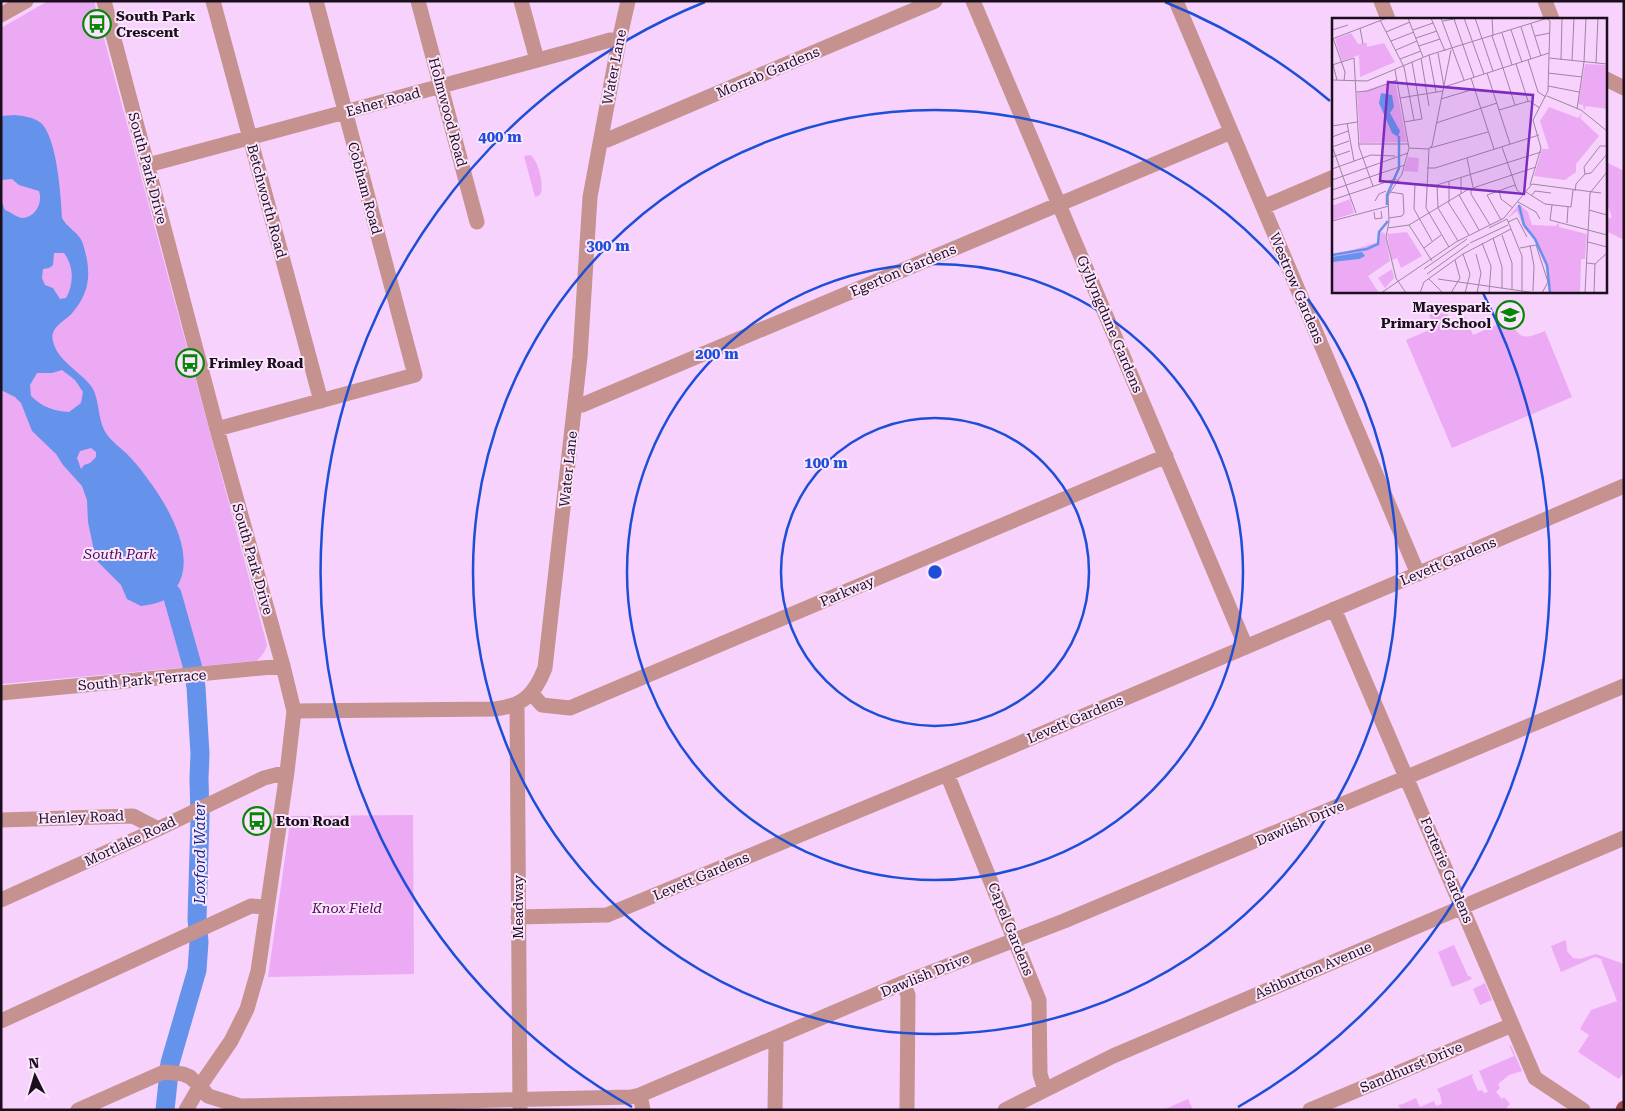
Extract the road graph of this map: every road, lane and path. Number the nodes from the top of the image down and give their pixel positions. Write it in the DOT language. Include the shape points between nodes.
graph roads {
  1 [pos="26,1"];
  2 [pos="104,1"];
  3 [pos="213,1"];
  4 [pos="316,1"];
  5 [pos="418,1"];
  6 [pos="521,1"];
  7 [pos="628,1"];
  8 [pos="935,1"];
  9 [pos="973,1"];
  10 [pos="1176,1"];
  11 [pos="1381,1"];
  12 [pos="1545,1"];
  13 [pos="1,15"];
  14 [pos="1388,18"];
  15 [pos="1552,18"];
  16 [pos="619,41"];
  17 [pos="537,60"];
  18 [pos="1608,80"];
  19 [pos="441,87"];
  20 [pos="1624,88"];
  21 [pos="345,112"];
  22 [pos="1231,132"];
  23 [pos="249,137"];
  24 [pos="600,139"];
  25 [pos="148,165"];
  26 [pos="1332,178"];
  27 [pos="1060,204"];
  28 [pos="1263,207"];
  29 [pos="477,222"];
  30 [pos="321,401"];
  31 [pos="575,404"];
  32 [pos="217,429"];
  33 [pos="1166,456"];
  34 [pos="1624,486"];
  35 [pos="1418,574"];
  36 [pos="1334,609"];
  37 [pos="1246,647"];
  38 [pos="283,666"];
  39 [pos="1624,686"];
  40 [pos="1,693"];
  41 [pos="531,693"];
  42 [pos="517,704"];
  43 [pos="294,711"];
  44 [pos="287,772"];
  45 [pos="947,774"];
  46 [pos="1407,777"];
  47 [pos="1,820"];
  48 [pos="158,829"];
  49 [pos="1624,838"];
  50 [pos="1,900"];
  51 [pos="1463,906"];
  52 [pos="266,907"];
  53 [pos="518,917"];
  54 [pos="1015,940"];
  55 [pos="903,983"];
  56 [pos="1,1022"];
  57 [pos="1512,1025"];
  58 [pos="774,1038"];
  59 [pos="200,1086"];
  60 [pos="1046,1090"];
  61 [pos="642,1102"];
  62 [pos="1032,1104"];
  63 [pos="520,1105"];
  64 [pos="1338,1105"];
  65 [pos="395,1106"];
  66 [pos="78,1110"];
  67 [pos="186,1110"];
  68 [pos="775,1110"];
  69 [pos="907,1110"];
  70 [pos="1005,1110"];
  71 [pos="1310,1110"];
  72 [pos="1583,1110"];
  1 -- 13 [label="street"];
  2 -- 25 [label="street, South Park Drive"];
  3 -- 23 [label="street, Betchworth Road"];
  4 -- 21 [label="street, Cobham Road"];
  5 -- 19 [label="street, Holmwood Road"];
  6 -- 17 [label="street"];
  7 -- 16 [label="street, Water Lane"];
  8 -- 24 [label="street, Morrab Gardens" via="607,140"];
  9 -- 27 [label="street, Gyllyngdune Gardens"];
  10 -- 22 [label="street, Westrow Gardens"];
  11 -- 14 [label="street"];
  12 -- 15 [label="street"];
  16 -- 17 [label="street, Esher Road" via="610,40"];
  16 -- 24 [label="street, Water Lane"];
  17 -- 19 [label="street, Esher Road"];
  18 -- 20 [label="street"];
  19 -- 21 [label="street, Esher Road"];
  19 -- 29 [label="street, Holmwood Road"];
  21 -- 23 [label="street, Esher Road"];
  21 -- 30 [label="street, Cobham Road" via="415,374"];
  22 -- 27 [label="street, Egerton Gardens"];
  22 -- 28 [label="street, Westrow Gardens"];
  23 -- 25 [label="street, Esher Road"];
  23 -- 30 [label="street, Betchworth Road"];
  24 -- 31 [label="street, Water Lane" via="590,197"];
  25 -- 32 [label="street, South Park Drive"];
  26 -- 28 [label="street"];
  27 -- 31 [label="street, Egerton Gardens" via="582,405"];
  27 -- 33 [label="street, Gyllyngdune Gardens"];
  28 -- 35 [label="street, Westrow Gardens"];
  30 -- 32 [label="street"];
  31 -- 41 [label="street, Water Lane" via="545,668"];
  32 -- 38 [label="street, South Park Drive"];
  33 -- 37 [label="street, Gyllyngdune Gardens"];
  33 -- 41 [label="street, Parkway" via="570,708 542,705"];
  34 -- 35 [label="street, Levett Gardens"];
  35 -- 36 [label="street, Levett Gardens"];
  36 -- 37 [label="street, Levett Gardens"];
  36 -- 46 [label="street, Forterie Gardens"];
  37 -- 45 [label="street, Levett Gardens"];
  38 -- 40 [label="street, South Park Terrace"];
  38 -- 43 [label="street, South Park Drive"];
  39 -- 46 [label="street, Dawlish Drive"];
  41 -- 42 [label="street, Water Lane"];
  42 -- 43 [label="street, Water Lane" via="495,709"];
  42 -- 53 [label="street, Meadway"];
  43 -- 44 [label="street, South Park Drive"];
  44 -- 48 [label="street, Mortlake Road" via="264,778"];
  44 -- 52 [label="street, South Park Drive"];
  45 -- 53 [label="street, Levett Gardens" via="607,915"];
  45 -- 54 [label="street, Capel Gardens"];
  46 -- 51 [label="street, Forterie Gardens"];
  46 -- 54 [label="street, Dawlish Drive"];
  47 -- 48 [label="street, Henley Road" via="133,816"];
  48 -- 50 [label="street, Mortlake Road"];
  49 -- 51 [label="street, Ashburton Avenue"];
  51 -- 57 [label="street, Forterie Gardens"];
  51 -- 60 [label="street, Ashburton Avenue" via="1113,1056"];
  52 -- 56 [label="street" via="251,906"];
  52 -- 59 [label="street, South Park Drive" via="258,971 247,1009 231,1041"];
  53 -- 63 [label="street, Meadway"];
  54 -- 55 [label="street, Dawlish Drive"];
  54 -- 60 [label="street, Capel Gardens" via="1039,1000 1040,1074"];
  55 -- 58 [label="street, Dawlish Drive"];
  55 -- 69 [label="street" via="908,995"];
  57 -- 64 [label="street, Sandhurst Drive"];
  57 -- 72 [label="street, Forterie Gardens" via="1535,1078"];
  58 -- 61 [label="street, Dawlish Drive"];
  58 -- 68 [label="street"];
  59 -- 65 [label="street, Dawlish Drive" via="208,1096 240,1106"];
  59 -- 66 [label="street, Dawlish Drive" via="190,1077 169,1072"];
  59 -- 67 [label="street, South Park Drive"];
  60 -- 62 [label="street, Ashburton Avenue"];
  61 -- 63 [label="street, Dawlish Drive" via="631,1097"];
  62 -- 70 [label="street, Ashburton Avenue"];
  63 -- 65 [label="street, Dawlish Drive"];
  64 -- 71 [label="street, Sandhurst Drive"];
}
